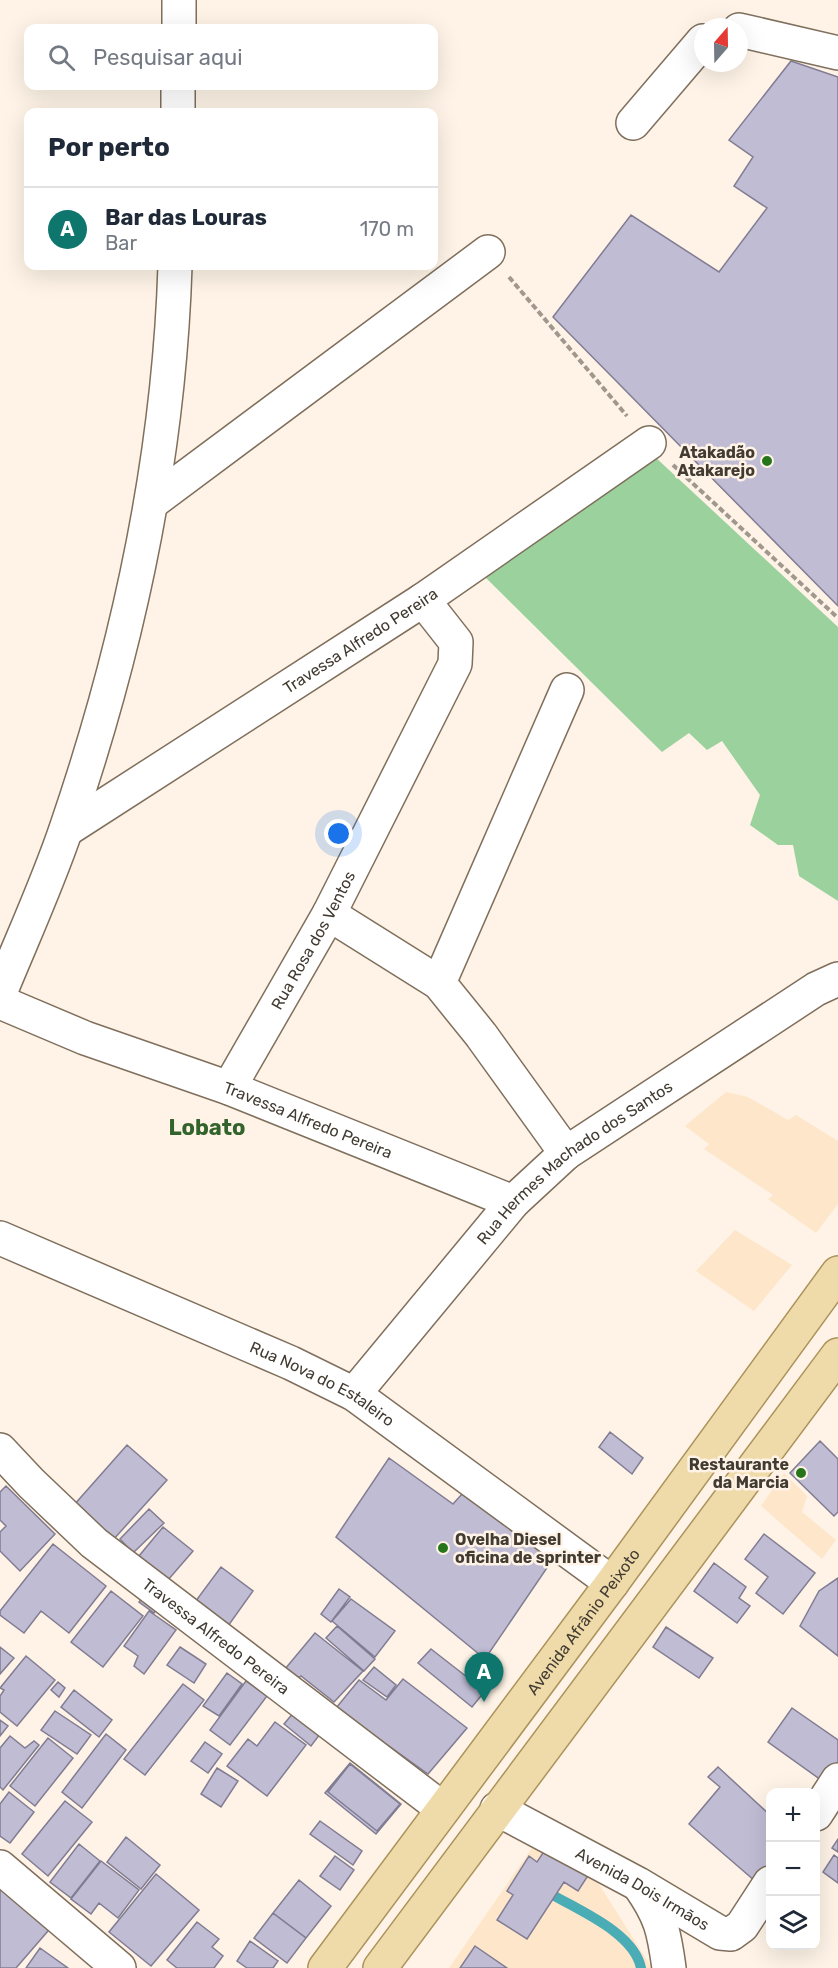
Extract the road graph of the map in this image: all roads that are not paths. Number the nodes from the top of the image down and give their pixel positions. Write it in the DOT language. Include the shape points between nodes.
graph roads {
  1 [pos="179,0"];
  2 [pos="179,24"];
  3 [pos="748,32"];
  4 [pos="694,52"];
  5 [pos="838,53"];
  6 [pos="178,90"];
  7 [pos="178,108"];
  8 [pos="633,123"];
  9 [pos="488,252"];
  10 [pos="175,270"];
  11 [pos="649,443"];
  12 [pos="151,503"];
  13 [pos="423,600"];
  14 [pos="567,690"];
  15 [pos="66,830"];
  16 [pos="329,915"];
  17 [pos="838,980"];
  18 [pos="438,983"];
  19 [pos="0,993"];
  20 [pos="0,1002"];
  21 [pos="229,1089"];
  22 [pos="566,1153"];
  23 [pos="513,1202"];
  24 [pos="0,1238"];
  25 [pos="838,1273"];
  26 [pos="838,1355"];
  27 [pos="354,1394"];
  28 [pos="0,1450"];
  29 [pos="612,1583"];
  30 [pos="838,1780"];
  31 [pos="820,1808"];
  32 [pos="443,1809"];
  33 [pos="497,1809"];
  34 [pos="0,1867"];
  35 [pos="638,1884"];
  36 [pos="766,1890"];
  37 [pos="119,1968"];
  38 [pos="325,1968"];
  39 [pos="380,1968"];
  40 [pos="669,1968"];
  1 -- 2 [label="street"];
  3 -- 5 [label="street"];
  4 -- 8 [label="street"];
  6 -- 7 [label="street"];
  9 -- 12 [label="street"];
  10 -- 12 [label="street" via="166,391"];
  11 -- 13 [label="street, Travessa Alfredo Pereira"];
  12 -- 15 [label="street" via="100,719"];
  13 -- 15 [label="street, Travessa Alfredo Pereira"];
  13 -- 16 [label="street, Rua Rosa dos Ventos" via="456,642 455,664"];
  14 -- 18 [label="street"];
  15 -- 19 [label="street"];
  16 -- 18 [label="street"];
  16 -- 21 [label="street, Rua Rosa dos Ventos"];
  17 -- 22 [label="street, Rua Hermes Machado dos Santos" via="816,989"];
  18 -- 22 [label="street" via="481,1035"];
  20 -- 21 [label="street, Travessa Alfredo Pereira" via="85,1038"];
  21 -- 23 [label="street, Travessa Alfredo Pereira"];
  22 -- 23 [label="street, Rua Hermes Machado dos Santos"];
  23 -- 27 [label="street, Rua Hermes Machado dos Santos"];
  24 -- 27 [label="street, Rua Nova do Estaleiro"];
  25 -- 29 [label="main road, Avenida Afrânio Peixoto"];
  26 -- 33 [label="main road"];
  27 -- 29 [label="street, Rua Nova do Estaleiro"];
  28 -- 32 [label="street, Travessa Alfredo Pereira" via="94,1543"];
  29 -- 32 [label="main road, Avenida Afrânio Peixoto"];
  30 -- 31 [label="street"];
  32 -- 38 [label="main road, Avenida Afrânio Peixoto"];
  33 -- 35 [label="street, Avenida Dois Irmãos"];
  33 -- 39 [label="main road"];
  34 -- 37 [label="street"];
  35 -- 36 [label="street, Avenida Dois Irmãos" via="720,1933 731,1934 742,1926"];
  35 -- 40 [label="street" via="661,1922"];
}
